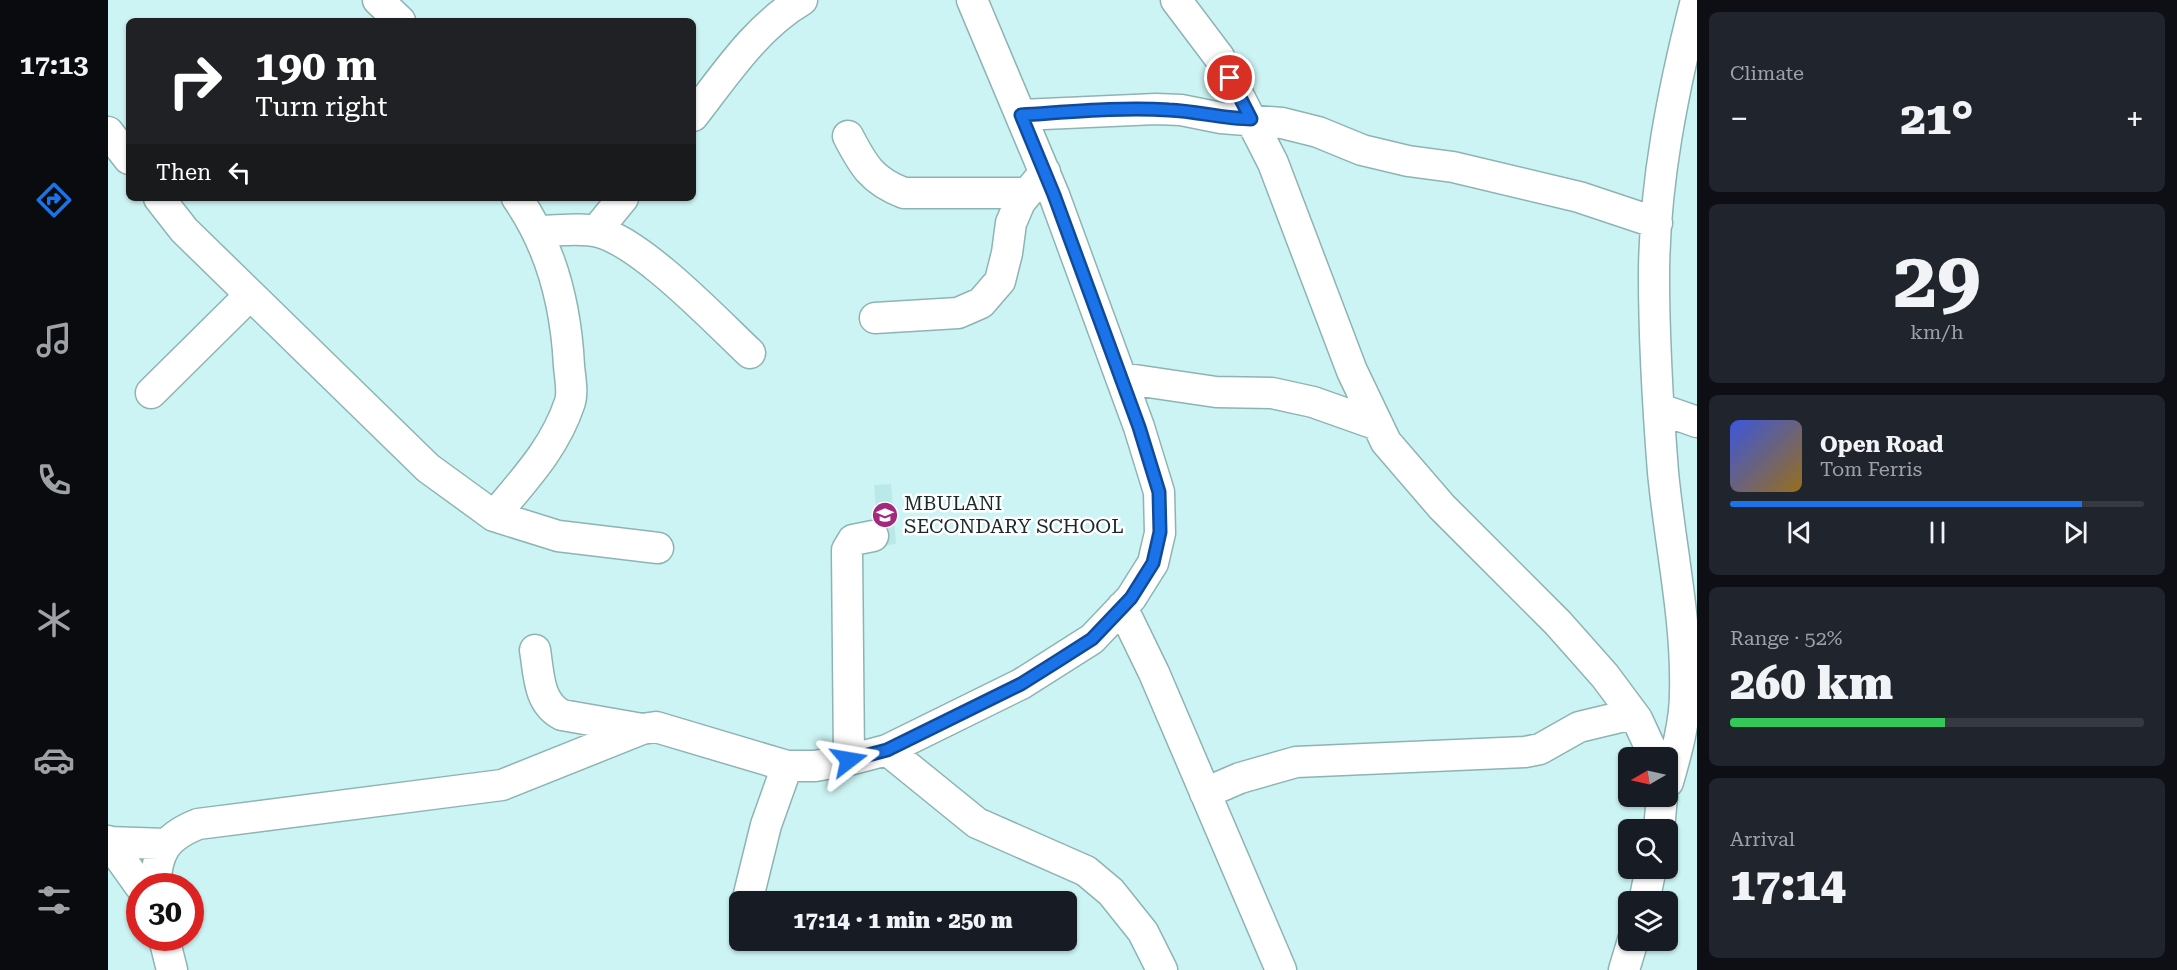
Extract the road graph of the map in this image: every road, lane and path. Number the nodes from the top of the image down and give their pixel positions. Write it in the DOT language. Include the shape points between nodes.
graph roads {
  1 [pos="378,0"];
  2 [pos="802,0"];
  3 [pos="972,0"];
  4 [pos="1176,0"];
  5 [pos="1696,0"];
  6 [pos="397,18"];
  7 [pos="696,112"];
  8 [pos="1021,115"];
  9 [pos="1251,119"];
  10 [pos="108,132"];
  11 [pos="848,136"];
  12 [pos="126,155"];
  13 [pos="1035,182"];
  14 [pos="161,201"];
  15 [pos="519,201"];
  16 [pos="621,201"];
  17 [pos="1658,223"];
  18 [pos="539,231"];
  19 [pos="596,231"];
  20 [pos="250,295"];
  21 [pos="875,318"];
  22 [pos="750,353"];
  23 [pos="1121,378"];
  24 [pos="151,393"];
  25 [pos="1660,410"];
  26 [pos="1697,422"];
  27 [pos="1378,425"];
  28 [pos="494,516"];
  29 [pos="873,536"];
  30 [pos="658,548"];
  31 [pos="1122,607"];
  32 [pos="535,650"];
  33 [pos="1633,714"];
  34 [pos="1689,724"];
  35 [pos="642,729"];
  36 [pos="1650,747"];
  37 [pos="887,750"];
  38 [pos="1678,757"];
  39 [pos="849,760"];
  40 [pos="787,766"];
  41 [pos="1205,793"];
  42 [pos="108,842"];
  43 [pos="166,844"];
  44 [pos="131,873"];
  45 [pos="156,873"];
  46 [pos="750,891"];
  47 [pos="167,951"];
  48 [pos="1630,951"];
  49 [pos="172,970"];
  50 [pos="1162,970"];
  51 [pos="1281,970"];
  52 [pos="1624,970"];
  1 -- 6 [label="street"];
  2 -- 7 [label="street" via="758,35"];
  3 -- 8 [label="street"];
  4 -- 9 [label="street" via="1220,57"];
  5 -- 17 [label="street" via="1671,106"];
  8 -- 9 [label="street" via="1144,109"];
  8 -- 13 [label="street"];
  9 -- 17 [label="street" via="1318,132 1362,150 1408,161 1454,167 1579,197"];
  9 -- 27 [label="street" via="1273,163 1352,371"];
  10 -- 12 [label="street"];
  11 -- 13 [label="street" via="863,165 885,186 904,193"];
  13 -- 21 [label="street" via="1011,223 999,281 981,303 958,313"];
  13 -- 23 [label="street"];
  14 -- 20 [label="street" via="184,230"];
  15 -- 18 [label="street"];
  16 -- 19 [label="street"];
  17 -- 25 [label="street" via="1654,277"];
  18 -- 19 [label="street"];
  18 -- 28 [label="street" via="559,286 571,400 550,449"];
  19 -- 22 [label="street" via="620,239 653,265"];
  20 -- 24 [label="street"];
  20 -- 28 [label="street" via="428,468"];
  23 -- 27 [label="street" via="1216,392 1272,393 1313,402"];
  23 -- 31 [label="street" via="1159,492 1160,532 1153,563"];
  25 -- 26 [label="street"];
  25 -- 34 [label="street"];
  27 -- 33 [label="street" via="1386,442 1442,507 1558,623"];
  28 -- 30 [label="street" via="558,536"];
  29 -- 39 [label="street" via="853,540 847,550"];
  31 -- 37 [label="street" via="1092,639 1021,684"];
  31 -- 41 [label="street"];
  32 -- 35 [label="street" via="543,695 554,711"];
  33 -- 36 [label="street"];
  33 -- 41 [label="street" via="1579,727 1540,749 1525,752 1296,762"];
  34 -- 38 [label="street"];
  35 -- 40 [label="street" via="668,729"];
  35 -- 43 [label="street" via="502,785 198,824 176,833"];
  37 -- 39 [label="street"];
  37 -- 50 [label="street" via="977,823 1086,871 1111,892 1143,932"];
  39 -- 40 [label="street"];
  40 -- 46 [label="street" via="766,825"];
  41 -- 51 [label="street"];
  42 -- 43 [label="street"];
  42 -- 44 [label="street"];
  43 -- 45 [label="street"];
  47 -- 49 [label="street"];
  48 -- 52 [label="street"];
}
